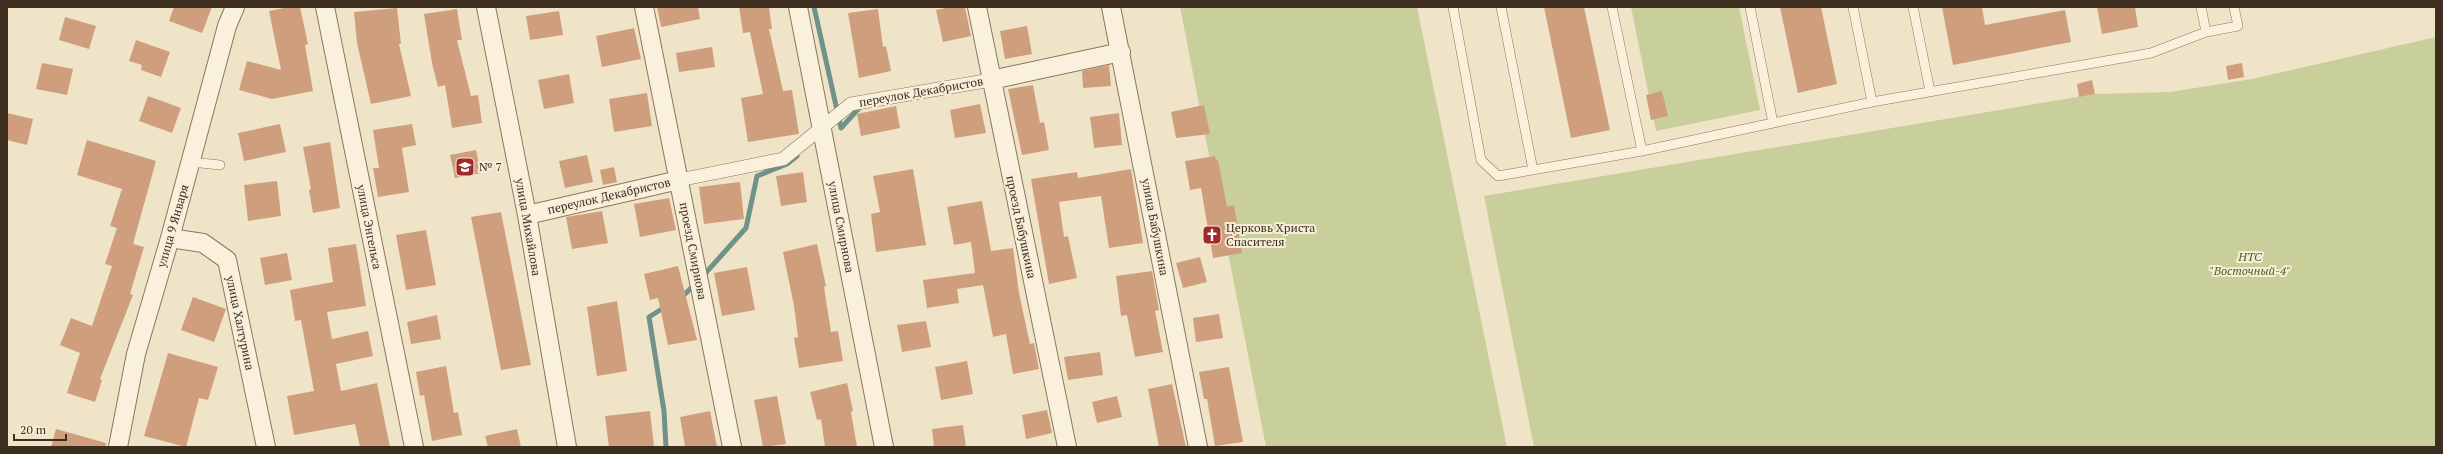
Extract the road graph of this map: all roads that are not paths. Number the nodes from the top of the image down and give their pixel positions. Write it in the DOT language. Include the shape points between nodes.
graph roads {
  1 [pos="235,7"];
  2 [pos="325,7"];
  3 [pos="486,7"];
  4 [pos="644,7"];
  5 [pos="798,7"];
  6 [pos="977,7"];
  7 [pos="1112,7"];
  8 [pos="1453,7"];
  9 [pos="1501,7"];
  10 [pos="1612,7"];
  11 [pos="1750,7"];
  12 [pos="1853,7"];
  13 [pos="1913,7"];
  14 [pos="2201,7"];
  15 [pos="2234,7"];
  16 [pos="2206,32"];
  17 [pos="1121,52"];
  18 [pos="991,80"];
  19 [pos="1930,91"];
  20 [pos="1872,102"];
  21 [pos="1773,123"];
  22 [pos="821,128"];
  23 [pos="1642,151"];
  24 [pos="191,162"];
  25 [pos="220,166"];
  26 [pos="1533,170"];
  27 [pos="679,180"];
  28 [pos="527,215"];
  29 [pos="170,238"];
  30 [pos="118,447"];
  31 [pos="266,447"];
  32 [pos="414,447"];
  33 [pos="566,447"];
  34 [pos="732,447"];
  35 [pos="884,447"];
  36 [pos="1067,447"];
  37 [pos="1198,447"];
  1 -- 24 [label="street, улица 9 Января"];
  2 -- 32 [label="street, улица Энгельса"];
  3 -- 28 [label="street, улица Михайлова"];
  4 -- 27 [label="street, проезд Смирнова"];
  5 -- 22 [label="street, улица Смирнова"];
  6 -- 18 [label="street, проезд Бабушкина"];
  7 -- 17 [label="street, улица Бабушкина"];
  8 -- 26 [label="lane" via="1481,160 1498,176"];
  9 -- 26 [label="lane"];
  10 -- 23 [label="lane"];
  11 -- 21 [label="lane"];
  12 -- 20 [label="lane"];
  13 -- 19 [label="lane"];
  14 -- 16 [label="lane"];
  15 -- 16 [label="lane" via="2238,26"];
  16 -- 19 [label="lane" via="2151,53"];
  17 -- 18 [label="street, переулок Декабристов"];
  17 -- 37 [label="street, улица Бабушкина"];
  18 -- 22 [label="street, переулок Декабристов" via="851,104"];
  18 -- 36 [label="street, проезд Бабушкина"];
  19 -- 20 [label="lane"];
  20 -- 21 [label="lane"];
  21 -- 23 [label="lane"];
  22 -- 27 [label="street, переулок Декабристов" via="783,159"];
  22 -- 35 [label="street, улица Смирнова"];
  23 -- 26 [label="lane"];
  24 -- 25 [label="lane"];
  24 -- 29 [label="street, улица 9 Января"];
  27 -- 28 [label="street, переулок Декабристов"];
  27 -- 34 [label="street, проезд Смирнова"];
  28 -- 33 [label="street, улица Михайлова"];
  29 -- 30 [label="street, улица 9 Января" via="136,354"];
  29 -- 31 [label="street, улица Халтурина" via="203,242 227,260"];
}
